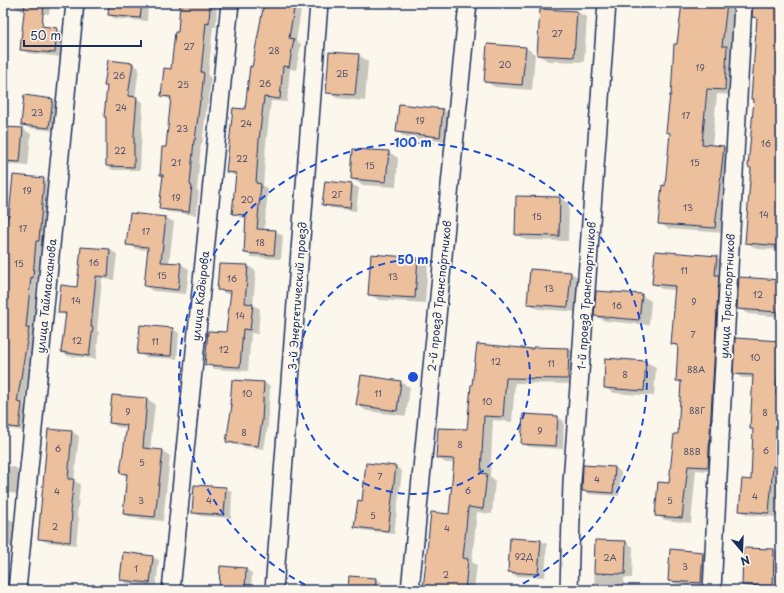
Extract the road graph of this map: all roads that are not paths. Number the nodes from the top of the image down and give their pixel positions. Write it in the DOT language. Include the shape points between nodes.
graph roads {
  1 [pos="75,3"];
  2 [pos="230,3"];
  3 [pos="319,3"];
  4 [pos="468,3"];
  5 [pos="607,3"];
  6 [pos="743,3"];
  7 [pos="17,590"];
  8 [pos="171,590"];
  9 [pos="274,590"];
  10 [pos="410,590"];
  11 [pos="569,590"];
  12 [pos="712,590"];
  1 -- 7 [label="street, улица Таймасханова"];
  2 -- 8 [label="street, улица Кадырова"];
  3 -- 9 [label="street, 3-й Энергетический проезд"];
  4 -- 10 [label="street, 2-й проезд Транспортников"];
  5 -- 11 [label="street, 1-й проезд Транспортников" via="572,482"];
  6 -- 12 [label="street, улица Транспортников"];
}
